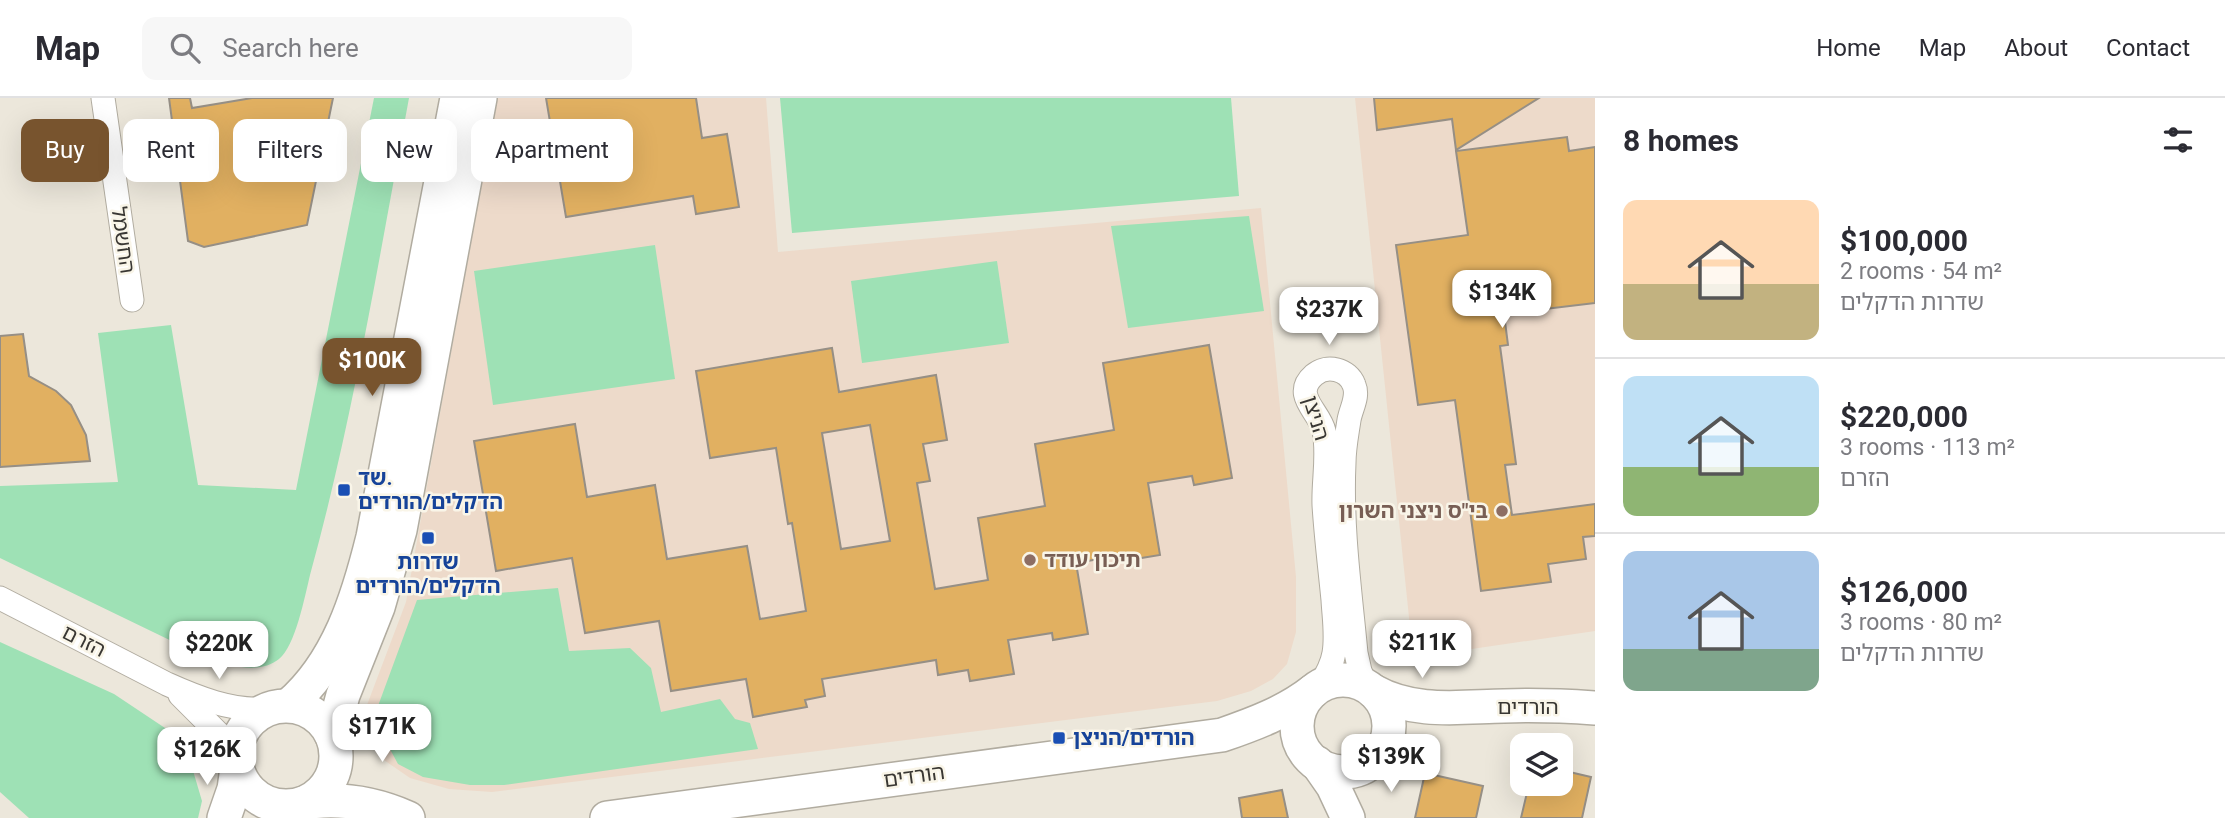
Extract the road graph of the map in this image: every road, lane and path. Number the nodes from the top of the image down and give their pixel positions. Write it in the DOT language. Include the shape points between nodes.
graph roads {
  1 [pos="103,98"];
  2 [pos="457,98"];
  3 [pos="480,98"];
  4 [pos="132,300"];
  5 [pos="0,598"];
  6 [pos="167,684"];
  7 [pos="1316,689"];
  8 [pos="1370,689"];
  9 [pos="277,707"];
  10 [pos="1461,708"];
  11 [pos="1595,708"];
  12 [pos="1222,735"];
  13 [pos="333,740"];
  14 [pos="1380,752"];
  15 [pos="1313,759"];
  16 [pos="236,764"];
  17 [pos="293,808"];
  18 [pos="400,815"];
  19 [pos="224,818"];
  20 [pos="607,818"];
  21 [pos="1348,818"];
  22 [pos="1362,818"];
  1 -- 4 [label="street, החשמל"];
  2 -- 9 [label="street" via="361,584 325,665 306,691"];
  3 -- 13 [label="street" via="400,530 370,631 343,695"];
  5 -- 6 [label="street, הזרם"];
  6 -- 9 [label="street, הזרם" via="224,705 253,710"];
  6 -- 16 [label="street, הזרם" via="205,718"];
  7 -- 8 [label="street" via="1347,680"];
  7 -- 8 [label="street, הניצן" via="1332,662 1335,632 1324,505 1325,438 1306,392 1311,378 1329,369 1347,375 1356,392 1344,454 1343,505 1356,653"];
  7 -- 12 [label="street, הורדים" via="1275,714"];
  7 -- 15 [label="street" via="1304,702 1298,722 1299,737"];
  8 -- 10 [label="street, הורדים" via="1408,705"];
  8 -- 14 [label="street" via="1388,715 1389,729"];
  9 -- 13 [label="street" via="304,709 318,717"];
  9 -- 16 [label="street" via="253,718 242,730"];
  10 -- 11 [label="street, הורדים"];
  10 -- 14 [label="street, הורדים" via="1423,722"];
  12 -- 15 [label="street, הורדים" via="1266,740"];
  12 -- 20 [label="street, הורדים"];
  13 -- 17 [label="street" via="336,760 332,775 319,794"];
  13 -- 18 [label="street" via="364,785"];
  14 -- 15 [label="street" via="1361,768 1347,771 1333,770"];
  14 -- 22 [label="street" via="1366,783"];
  15 -- 21 [label="street"];
  16 -- 17 [label="street" via="243,783 259,799"];
  16 -- 19 [label="street"];
  17 -- 18 [label="street" via="348,801"];
}
